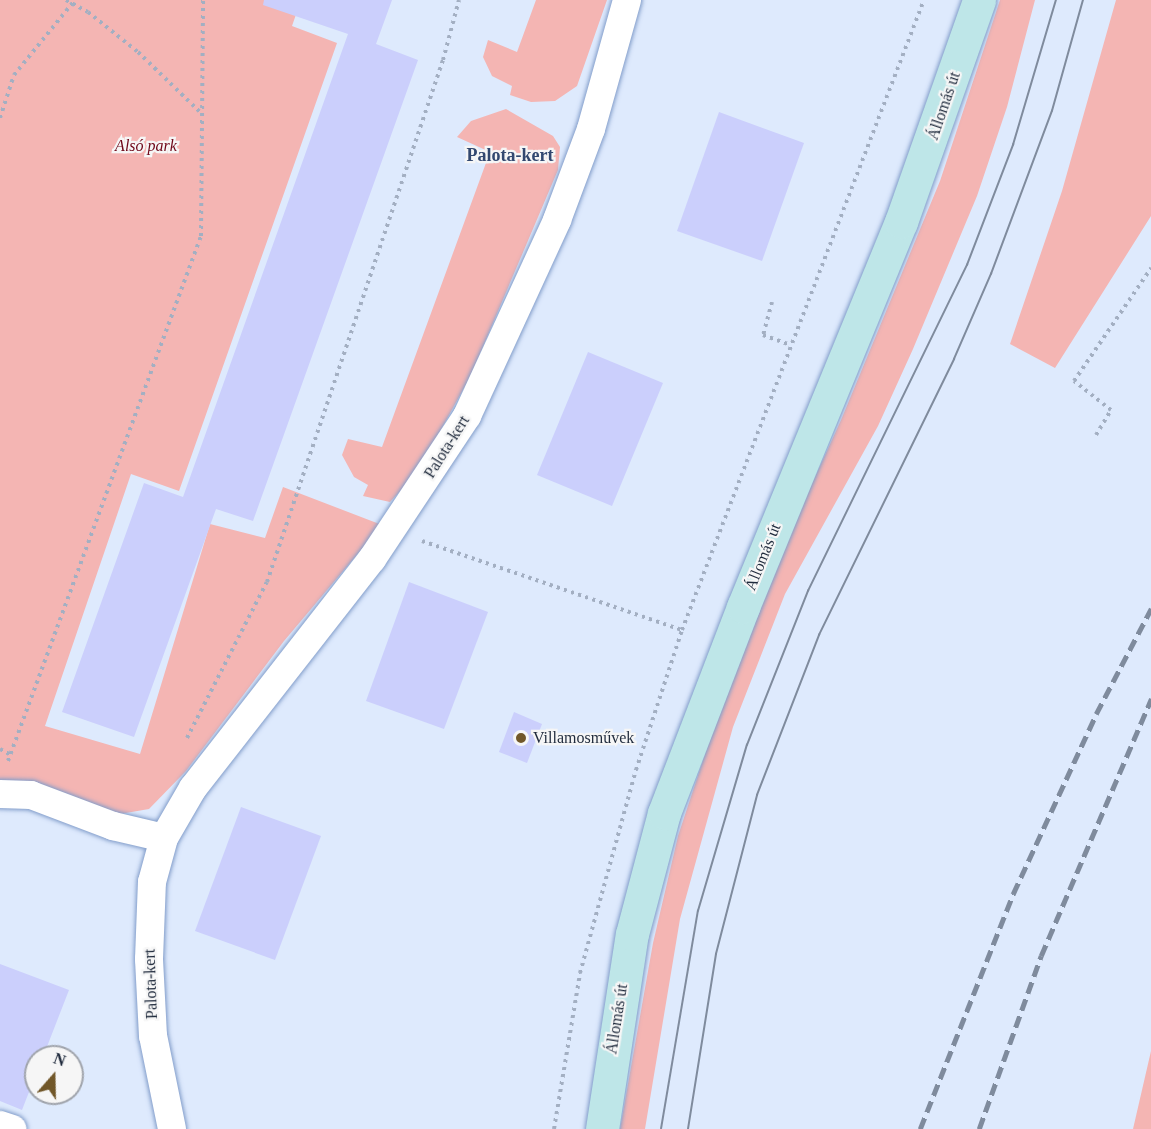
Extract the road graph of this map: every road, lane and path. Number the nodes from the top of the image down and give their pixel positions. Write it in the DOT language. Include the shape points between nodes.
graph roads {
  1 [pos="66,0"];
  2 [pos="203,0"];
  3 [pos="459,0"];
  4 [pos="627,0"];
  5 [pos="924,0"];
  6 [pos="979,0"];
  7 [pos="75,2"];
  8 [pos="202,114"];
  9 [pos="0,118"];
  10 [pos="1151,268"];
  11 [pos="772,302"];
  12 [pos="790,345"];
  13 [pos="1096,435"];
  14 [pos="391,531"];
  15 [pos="682,630"];
  16 [pos="0,749"];
  17 [pos="181,749"];
  18 [pos="11,754"];
  19 [pos="7,765"];
  20 [pos="0,794"];
  21 [pos="164,838"];
  22 [pos="0,1125"];
  23 [pos="12,1129"];
  24 [pos="172,1129"];
  25 [pos="554,1129"];
  26 [pos="602,1129"];
  1 -- 7 [label="path"];
  2 -- 8 [label="path"];
  3 -- 17 [label="path" via="443,60 267,582"];
  4 -- 14 [label="street, Palota-kert" via="591,129 557,219 467,416"];
  5 -- 12 [label="path" via="850,199"];
  6 -- 26 [label="main road, Állomás út" via="901,222 743,607 664,813 632,933"];
  7 -- 8 [label="path" via="138,52"];
  7 -- 9 [label="path" via="14,75"];
  8 -- 18 [label="path" via="201,236"];
  10 -- 13 [label="path" via="1074,381 1111,410"];
  11 -- 12 [label="path" via="764,335"];
  12 -- 15 [label="path"];
  14 -- 15 [label="path"];
  14 -- 21 [label="street, Palota-kert" via="193,788"];
  15 -- 25 [label="path" via="602,884 580,973"];
  16 -- 18 [label="path"];
  18 -- 19 [label="path"];
  20 -- 21 [label="street" via="31,795 113,826"];
  21 -- 24 [label="street, Palota-kert" via="152,882 149,959 153,1036"];
  22 -- 23 [label="street"];
}
